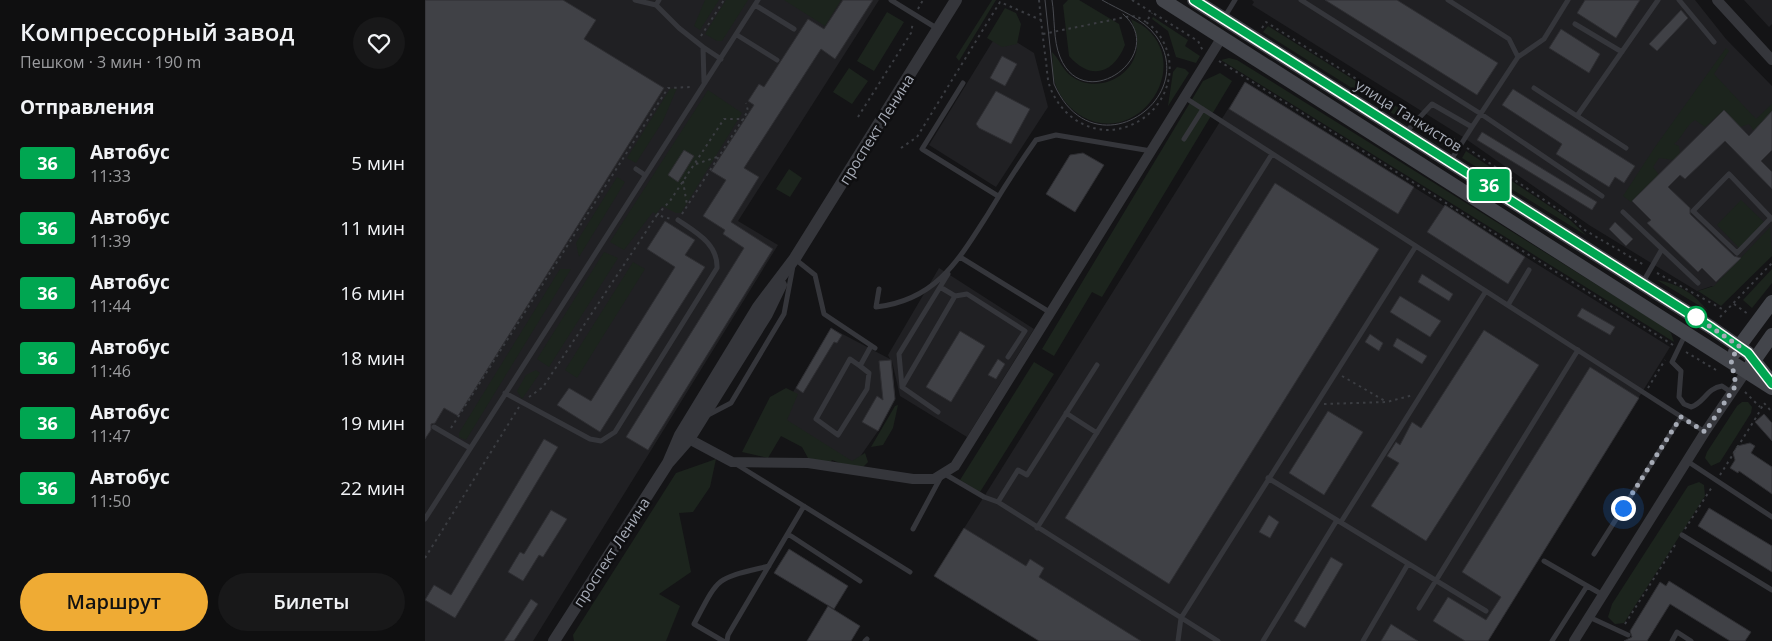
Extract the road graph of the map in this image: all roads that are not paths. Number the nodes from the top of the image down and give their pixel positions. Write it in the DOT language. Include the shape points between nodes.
graph roads {
  1 [pos="635,0"];
  2 [pos="893,0"];
  3 [pos="956,0"];
  4 [pos="1163,0"];
  5 [pos="1194,0"];
  6 [pos="1235,0"];
  7 [pos="1301,0"];
  8 [pos="1448,0"];
  9 [pos="1568,0"];
  10 [pos="1658,0"];
  11 [pos="1679,0"];
  12 [pos="1717,0"];
  13 [pos="658,2"];
  14 [pos="757,3"];
  15 [pos="1227,21"];
  16 [pos="1575,24"];
  17 [pos="938,29"];
  18 [pos="794,30"];
  19 [pos="737,34"];
  20 [pos="1222,37"];
  21 [pos="1714,42"];
  22 [pos="703,47"];
  23 [pos="1622,52"];
  24 [pos="1518,57"];
  25 [pos="721,59"];
  26 [pos="777,60"];
  27 [pos="1772,60"];
  28 [pos="963,83"];
  29 [pos="702,85"];
  30 [pos="1534,88"];
  31 [pos="1184,97"];
  32 [pos="1203,109"];
  33 [pos="1481,114"];
  34 [pos="1577,116"];
  35 [pos="1472,127"];
  36 [pos="1406,133"];
  37 [pos="1185,139"];
  38 [pos="1626,148"];
  39 [pos="1151,150"];
  40 [pos="1272,154"];
  41 [pos="1451,161"];
  42 [pos="635,169"];
  43 [pos="645,175"];
  44 [pos="999,196"];
  45 [pos="1602,196"];
  46 [pos="1623,212"];
  47 [pos="1772,218"];
  48 [pos="678,220"];
  49 [pos="1417,246"];
  50 [pos="1663,250"];
  51 [pos="960,257"];
  52 [pos="795,258"];
  53 [pos="952,267"];
  54 [pos="1529,270"];
  55 [pos="1643,282"];
  56 [pos="1698,282"];
  57 [pos="940,287"];
  58 [pos="879,289"];
  59 [pos="1486,291"];
  60 [pos="955,296"];
  61 [pos="1772,302"];
  62 [pos="1508,305"];
  63 [pos="763,311"];
  64 [pos="1051,314"];
  65 [pos="1687,332"];
  66 [pos="1772,335"];
  67 [pos="1739,346"];
  68 [pos="1578,350"];
  69 [pos="1008,357"];
  70 [pos="1731,360"];
  71 [pos="1097,365"];
  72 [pos="1751,365"];
  73 [pos="860,366"];
  74 [pos="1772,386"];
  75 [pos="902,388"];
  76 [pos="1734,389"];
  77 [pos="505,393"];
  78 [pos="704,396"];
  79 [pos="938,412"];
  80 [pos="707,413"];
  81 [pos="1066,413"];
  82 [pos="1681,417"];
  83 [pos="434,426"];
  84 [pos="686,426"];
  85 [pos="1705,432"];
  86 [pos="1097,433"];
  87 [pos="689,440"];
  88 [pos="470,448"];
  89 [pos="1687,460"];
  90 [pos="732,462"];
  91 [pos="669,463"];
  92 [pos="943,473"];
  93 [pos="1268,478"];
  94 [pos="999,502"];
  95 [pos="804,506"];
  96 [pos="1772,517"];
  97 [pos="425,519"];
  98 [pos="1339,521"];
  99 [pos="1037,528"];
  100 [pos="913,529"];
  101 [pos="788,534"];
  102 [pos="1682,535"];
  103 [pos="1594,554"];
  104 [pos="1544,561"];
  105 [pos="1408,564"];
  106 [pos="769,566"];
  107 [pos="910,572"];
  108 [pos="1436,580"];
  109 [pos="860,581"];
  110 [pos="1587,586"];
  111 [pos="1772,590"];
  112 [pos="1603,595"];
  113 [pos="1419,608"];
  114 [pos="1486,611"];
  115 [pos="1589,617"];
  116 [pos="1181,618"];
  117 [pos="1628,635"];
  118 [pos="554,641"];
  119 [pos="723,641"];
  120 [pos="727,641"];
  121 [pos="1178,641"];
  122 [pos="1218,641"];
  123 [pos="1263,641"];
  124 [pos="1363,641"];
  125 [pos="1552,641"];
  126 [pos="1574,641"];
  127 [pos="1671,641"];
  128 [pos="1691,641"];
  1 -- 13 [label="lane"];
  2 -- 17 [label="lane"];
  3 -- 17 [label="street, проспект Ленина"];
  4 -- 20 [label="main road, улица Танкистов"];
  5 -- 15 [label="main road, улица Танкистов"];
  6 -- 15 [label="lane"];
  7 -- 33 [label="lane"];
  8 -- 24 [label="lane" via="1509,39"];
  9 -- 24 [label="lane" via="1544,39"];
  10 -- 23 [label="lane"];
  11 -- 21 [label="lane"];
  12 -- 27 [label="street"];
  13 -- 22 [label="lane"];
  14 -- 18 [label="lane"];
  14 -- 19 [label="lane"];
  15 -- 20 [label="main road"];
  15 -- 36 [label="main road, улица Танкистов"];
  16 -- 23 [label="lane"];
  17 -- 52 [label="street, проспект Ленина"];
  19 -- 25 [label="lane"];
  19 -- 26 [label="lane"];
  20 -- 31 [label="street"];
  20 -- 65 [label="main road, улица Танкистов"];
  22 -- 25 [label="lane"];
  22 -- 29 [label="lane"];
  23 -- 34 [label="lane"];
  24 -- 33 [label="lane"];
  25 -- 29 [label="lane"];
  28 -- 44 [label="lane" via="922,149"];
  29 -- 43 [label="lane"];
  30 -- 34 [label="lane"];
  31 -- 32 [label="lane"];
  31 -- 39 [label="street"];
  32 -- 37 [label="lane"];
  32 -- 40 [label="lane"];
  33 -- 35 [label="lane"];
  33 -- 45 [label="lane"];
  34 -- 38 [label="lane"];
  35 -- 36 [label="lane" via="1432,104"];
  35 -- 41 [label="lane"];
  36 -- 41 [label="main road, улица Танкистов"];
  39 -- 44 [label="lane" via="1056,135 1035,140"];
  39 -- 64 [label="street"];
  40 -- 49 [label="lane"];
  40 -- 86 [label="lane"];
  41 -- 55 [label="main road, улица Танкистов"];
  42 -- 43 [label="lane"];
  43 -- 77 [label="lane"];
  44 -- 51 [label="lane"];
  46 -- 50 [label="lane"];
  47 -- 47 [label="lane" via="1729,174 1693,211 1737,253"];
  48 -- 77 [label="lane" via="712,246 718,258 717,268 615,432 601,441 590,439"];
  49 -- 59 [label="lane"];
  49 -- 93 [label="lane"];
  50 -- 55 [label="lane"];
  50 -- 56 [label="lane"];
  51 -- 53 [label="lane"];
  51 -- 64 [label="lane"];
  52 -- 63 [label="street, проспект Ленина"];
  52 -- 73 [label="lane" via="815,275 825,314 873,347"];
  52 -- 80 [label="lane" via="784,314 731,403"];
  53 -- 57 [label="lane"];
  53 -- 58 [label="lane" via="935,284 908,300 876,307"];
  54 -- 62 [label="lane"];
  55 -- 67 [label="main road, улица Танкистов"];
  57 -- 60 [label="lane"];
  57 -- 75 [label="lane" via="899,354"];
  59 -- 62 [label="lane"];
  59 -- 98 [label="lane"];
  60 -- 69 [label="lane" via="967,294 1025,331"];
  60 -- 75 [label="lane"];
  61 -- 67 [label="main road"];
  62 -- 68 [label="lane"];
  63 -- 78 [label="street, проспект Ленина"];
  63 -- 80 [label="street, проспект Ленина"];
  64 -- 92 [label="street" via="955,466"];
  65 -- 70 [label="main road, улица Танкистов"];
  65 -- 76 [label="lane" via="1676,346 1672,362 1681,371 1679,397 1684,404 1698,405 1715,387"];
  66 -- 72 [label="main road"];
  67 -- 70 [label="main road"];
  67 -- 72 [label="main road, улица Танкистов"];
  68 -- 82 [label="lane"];
  68 -- 108 [label="lane"];
  70 -- 72 [label="main road, улица Танкистов"];
  70 -- 76 [label="street"];
  71 -- 81 [label="lane"];
  72 -- 74 [label="main road, улица Танкистов"];
  72 -- 76 [label="street"];
  73 -- 73 [label="lane" via="850,358 815,420 838,435 867,390 869,373"];
  75 -- 79 [label="lane"];
  76 -- 85 [label="street"];
  77 -- 88 [label="lane"];
  78 -- 80 [label="lane"];
  78 -- 84 [label="street, проспект Ленина"];
  80 -- 87 [label="street, проспект Ленина"];
  81 -- 86 [label="lane"];
  81 -- 94 [label="lane" via="1027,475 1018,470"];
  82 -- 85 [label="lane"];
  82 -- 103 [label="lane"];
  83 -- 88 [label="lane"];
  84 -- 87 [label="street"];
  84 -- 91 [label="street, проспект Ленина"];
  85 -- 89 [label="street"];
  86 -- 99 [label="lane"];
  87 -- 90 [label="street"];
  87 -- 91 [label="street, проспект Ленина"];
  88 -- 97 [label="lane"];
  89 -- 96 [label="lane"];
  89 -- 112 [label="street"];
  90 -- 92 [label="street" via="808,463 913,479 934,479"];
  90 -- 95 [label="lane"];
  91 -- 118 [label="street, проспект Ленина"];
  92 -- 94 [label="lane"];
  92 -- 100 [label="lane"];
  93 -- 98 [label="lane"];
  93 -- 116 [label="lane"];
  94 -- 99 [label="lane"];
  95 -- 101 [label="lane"];
  95 -- 107 [label="lane"];
  98 -- 105 [label="lane"];
  98 -- 123 [label="lane"];
  99 -- 116 [label="lane"];
  101 -- 106 [label="lane"];
  101 -- 109 [label="lane"];
  102 -- 111 [label="lane"];
  104 -- 110 [label="lane"];
  105 -- 108 [label="lane"];
  105 -- 124 [label="lane"];
  106 -- 119 [label="lane" via="726,576 715,585 694,624"];
  106 -- 120 [label="lane"];
  108 -- 113 [label="lane"];
  108 -- 114 [label="lane"];
  110 -- 112 [label="lane"];
  110 -- 125 [label="lane"];
  112 -- 115 [label="street"];
  115 -- 117 [label="lane"];
  115 -- 126 [label="street"];
  116 -- 121 [label="lane"];
  116 -- 122 [label="lane"];
  127 -- 128 [label="lane" via="1677,632"];
}
